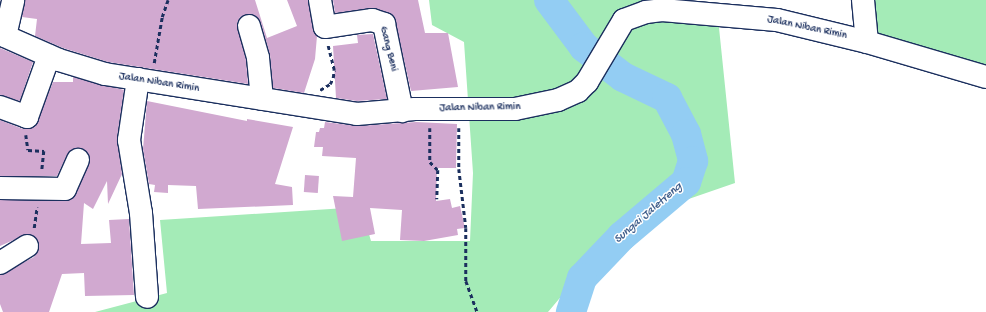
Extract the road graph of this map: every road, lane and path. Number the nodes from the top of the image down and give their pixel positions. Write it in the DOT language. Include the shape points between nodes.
graph roads {
  1 [pos="13,0"];
  2 [pos="168,0"];
  3 [pos="320,0"];
  4 [pos="863,0"];
  5 [pos="250,26"];
  6 [pos="326,27"];
  7 [pos="2,35"];
  8 [pos="867,42"];
  9 [pos="49,56"];
  10 [pos="986,77"];
  11 [pos="144,80"];
  12 [pos="262,99"];
  13 [pos="0,106"];
  14 [pos="430,109"];
  15 [pos="316,110"];
  16 [pos="458,110"];
  17 [pos="402,111"];
  18 [pos="27,117"];
  19 [pos="78,160"];
  20 [pos="40,187"];
  21 [pos="0,188"];
  22 [pos="437,199"];
  23 [pos="27,246"];
  24 [pos="0,263"];
  25 [pos="147,297"];
  26 [pos="477,312"];
  1 -- 7 [label="street"];
  2 -- 11 [label="path"];
  3 -- 6 [label="street"];
  4 -- 8 [label="street"];
  5 -- 12 [label="street" via="258,58"];
  6 -- 15 [label="path" via="333,78 330,84 321,88"];
  6 -- 17 [label="street, Gang Beni" via="359,21 382,22"];
  7 -- 9 [label="street, Jalan Niban Rimin"];
  8 -- 10 [label="street, Jalan Niban Rimin"];
  8 -- 16 [label="street, Jalan Niban Rimin" via="778,20 662,10 646,12 624,20 587,82 566,97 541,105 515,109"];
  9 -- 11 [label="street, Jalan Niban Rimin" via="105,74"];
  9 -- 18 [label="street"];
  11 -- 12 [label="street, Jalan Niban Rimin"];
  11 -- 25 [label="street" via="129,140 141,213"];
  12 -- 15 [label="street, Jalan Niban Rimin"];
  13 -- 18 [label="street"];
  14 -- 16 [label="street, Jalan Niban Rimin"];
  14 -- 17 [label="street, Jalan Niban Rimin"];
  14 -- 22 [label="path" via="430,162 438,170"];
  15 -- 17 [label="street, Jalan Niban Rimin" via="357,114"];
  16 -- 26 [label="path" via="459,170 466,228 466,281"];
  18 -- 20 [label="path" via="28,150 44,151"];
  19 -- 20 [label="street" via="65,189"];
  20 -- 21 [label="street"];
  20 -- 23 [label="path" via="33,233"];
  23 -- 24 [label="street"];
}
